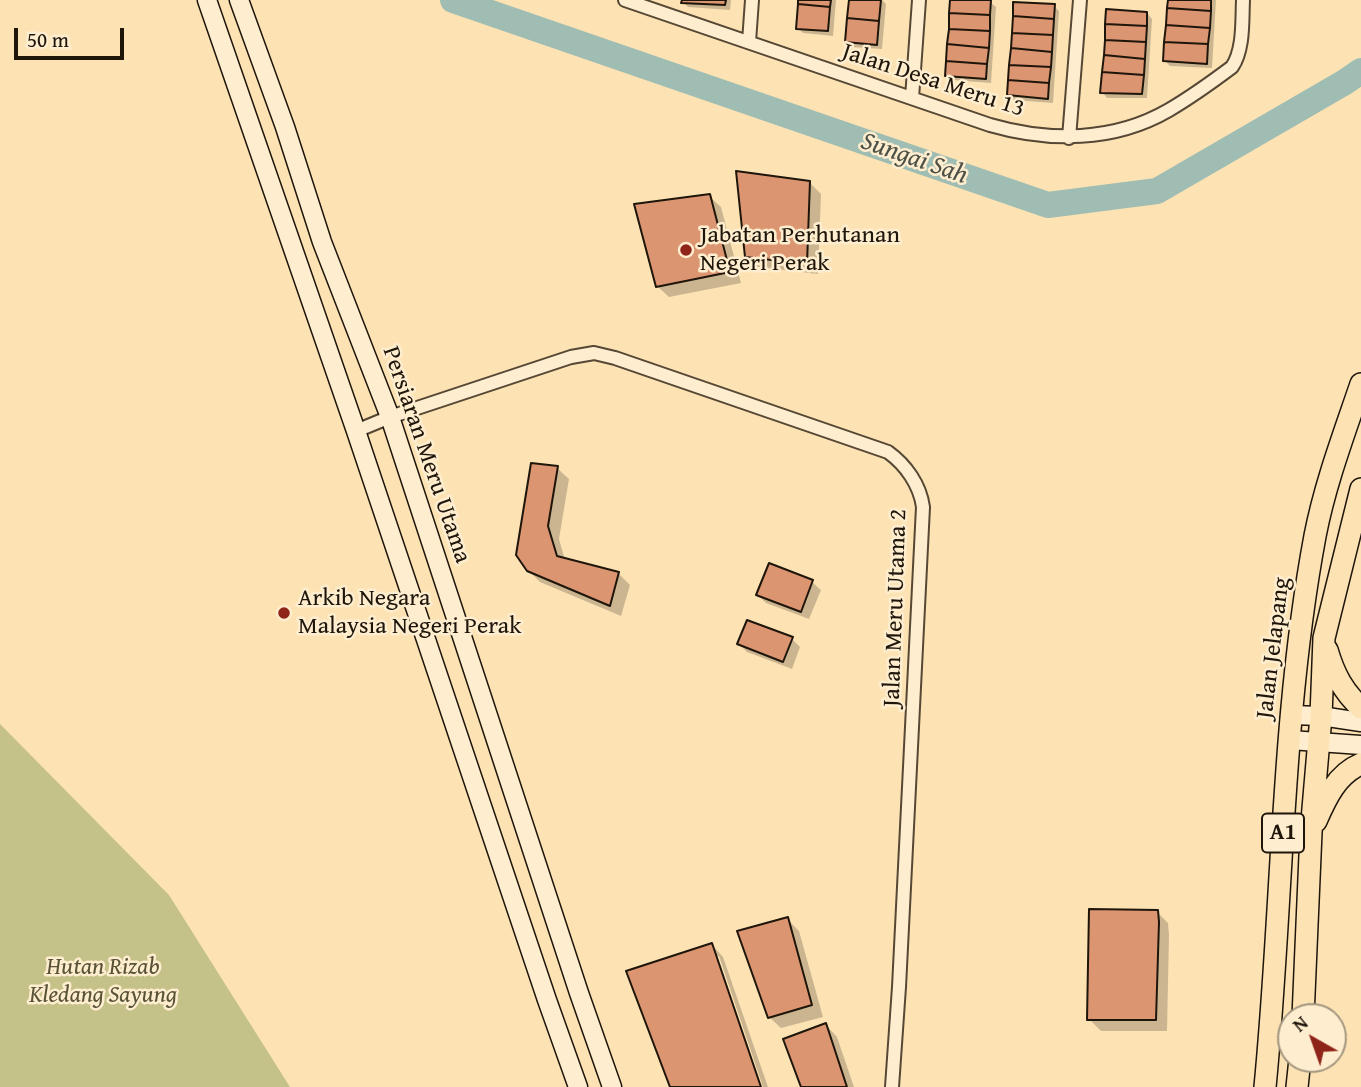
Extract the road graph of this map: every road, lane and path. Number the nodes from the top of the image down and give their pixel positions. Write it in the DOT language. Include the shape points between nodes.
graph roads {
  1 [pos="207,0"];
  2 [pos="239,0"];
  3 [pos="625,0"];
  4 [pos="752,0"];
  5 [pos="919,0"];
  6 [pos="1080,0"];
  7 [pos="1243,0"];
  8 [pos="749,41"];
  9 [pos="912,98"];
  10 [pos="1069,138"];
  11 [pos="322,242"];
  12 [pos="292,247"];
  13 [pos="1361,384"];
  14 [pos="390,417"];
  15 [pos="356,431"];
  16 [pos="1361,489"];
  17 [pos="1324,638"];
  18 [pos="1361,708"];
  19 [pos="1292,715"];
  20 [pos="1321,716"];
  21 [pos="1361,722"];
  22 [pos="1290,740"];
  23 [pos="1318,742"];
  24 [pos="1361,745"];
  25 [pos="1361,764"];
  26 [pos="1311,832"];
  27 [pos="1277,926"];
  28 [pos="1307,928"];
  29 [pos="1304,1003"];
  30 [pos="578,1087"];
  31 [pos="612,1087"];
  32 [pos="892,1087"];
  33 [pos="1265,1087"];
  1 -- 12 [label="main road"];
  2 -- 11 [label="main road, Persiaran Meru Utama"];
  3 -- 8 [label="street, Jalan Desa Meru 13"];
  4 -- 8 [label="street"];
  5 -- 9 [label="street"];
  6 -- 10 [label="street"];
  7 -- 10 [label="street, Jalan Desa Meru 13" via="1240,48 1232,67 1153,118 1112,132"];
  8 -- 9 [label="street, Jalan Desa Meru 13"];
  9 -- 10 [label="street, Jalan Desa Meru 13" via="1003,128"];
  11 -- 12 [label="main road"];
  11 -- 14 [label="main road, Persiaran Meru Utama"];
  12 -- 15 [label="main road"];
  13 -- 19 [label="main road, Jalan Jelapang / A1" via="1316,534"];
  14 -- 15 [label="street, Jalan Meru Utama 2"];
  14 -- 31 [label="main road, Persiaran Meru Utama"];
  14 -- 32 [label="street, Jalan Meru Utama 2" via="594,353 888,452 906,469 923,507"];
  15 -- 30 [label="main road"];
  16 -- 17 [label="main road, Jalan Jelapang / A1"];
  17 -- 18 [label="main road" via="1339,683"];
  17 -- 20 [label="main road, Jalan Jelapang / A1"];
  19 -- 20 [label="main road"];
  19 -- 22 [label="main road, Jalan Jelapang / A1"];
  20 -- 21 [label="main road"];
  20 -- 23 [label="main road, Jalan Jelapang / A1"];
  22 -- 23 [label="main road"];
  22 -- 27 [label="main road, Jalan Jelapang / A1"];
  23 -- 24 [label="main road"];
  23 -- 26 [label="main road, Jalan Jelapang / A1"];
  25 -- 26 [label="main road" via="1337,781"];
  26 -- 28 [label="main road, Jalan Jelapang / A1"];
  27 -- 28 [label="main road"];
  27 -- 33 [label="main road, Jalan Jelapang / A1"];
  28 -- 29 [label="main road, Jalan Jelapang / A1"];
}
